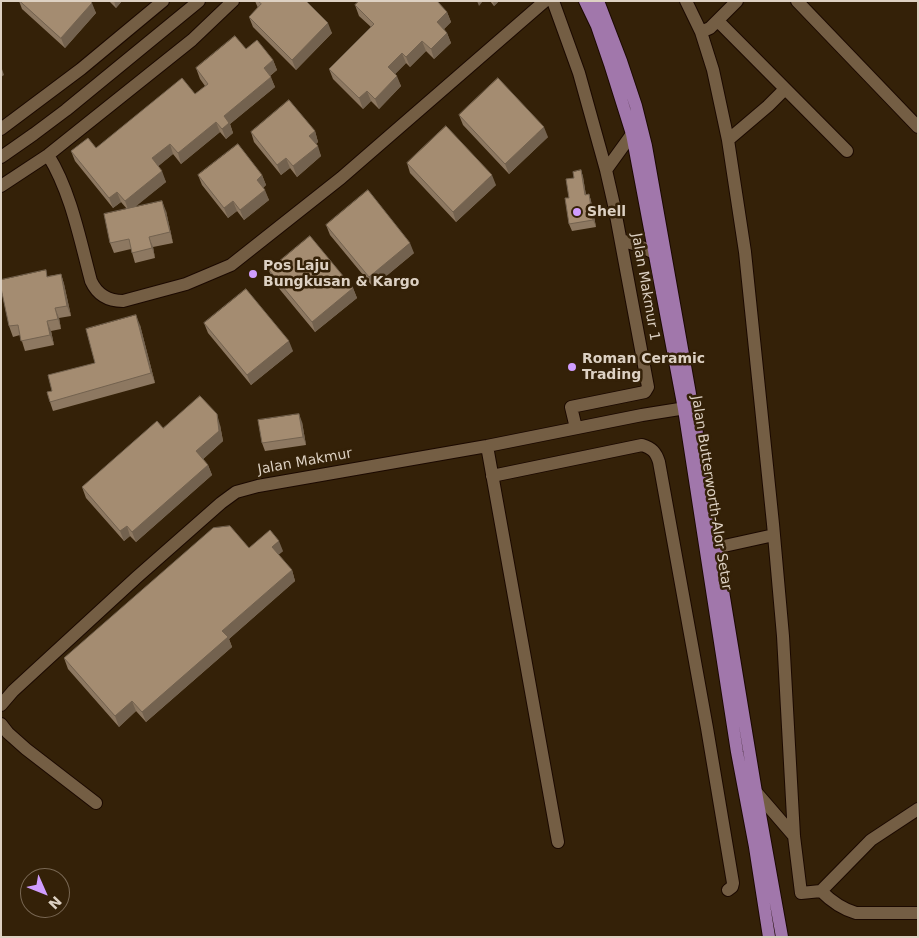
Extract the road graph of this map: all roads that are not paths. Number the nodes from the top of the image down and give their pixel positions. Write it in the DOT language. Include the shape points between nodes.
graph roads {
  1 [pos="163,1"];
  2 [pos="199,1"];
  3 [pos="233,1"];
  4 [pos="545,1"];
  5 [pos="553,1"];
  6 [pos="586,1"];
  7 [pos="598,1"];
  8 [pos="686,1"];
  9 [pos="737,1"];
  10 [pos="797,1"];
  11 [pos="718,21"];
  12 [pos="701,32"];
  13 [pos="785,89"];
  14 [pos="918,127"];
  15 [pos="1,129"];
  16 [pos="632,134"];
  17 [pos="728,140"];
  18 [pos="846,151"];
  19 [pos="48,155"];
  20 [pos="1,157"];
  21 [pos="606,170"];
  22 [pos="1,186"];
  23 [pos="621,240"];
  24 [pos="654,253"];
  25 [pos="638,393"];
  26 [pos="688,408"];
  27 [pos="642,415"];
  28 [pos="576,428"];
  29 [pos="487,446"];
  30 [pos="492,476"];
  31 [pos="774,535"];
  32 [pos="715,548"];
  33 [pos="1,705"];
  34 [pos="1,724"];
  35 [pos="756,792"];
  36 [pos="96,803"];
  37 [pos="918,809"];
  38 [pos="794,836"];
  39 [pos="558,842"];
  40 [pos="728,890"];
  41 [pos="821,891"];
  42 [pos="918,912"];
  43 [pos="769,937"];
  44 [pos="782,937"];
  1 -- 15 [label="street" via="81,69"];
  2 -- 20 [label="street" via="58,116"];
  3 -- 19 [label="street" via="192,40"];
  4 -- 19 [label="street" via="341,178 250,251 231,265 186,284 122,301 98,292 91,281 69,201"];
  5 -- 21 [label="street, Jalan Makmur 1" via="579,73"];
  6 -- 16 [label="main road, Jalan Butterworth-Alor Setar"];
  7 -- 26 [label="main road, Jalan Butterworth-Alor Setar" via="621,60 646,146"];
  8 -- 12 [label="street"];
  9 -- 11 [label="street"];
  10 -- 14 [label="street"];
  11 -- 12 [label="street"];
  11 -- 13 [label="street"];
  12 -- 17 [label="street"];
  13 -- 17 [label="street"];
  13 -- 18 [label="street"];
  16 -- 21 [label="street"];
  16 -- 24 [label="main road, Jalan Butterworth-Alor Setar"];
  17 -- 31 [label="street" via="745,252"];
  19 -- 22 [label="street"];
  21 -- 23 [label="street, Jalan Makmur 1"];
  23 -- 24 [label="street"];
  23 -- 25 [label="street, Jalan Makmur 1" via="648,388"];
  24 -- 26 [label="main road, Jalan Butterworth-Alor Setar"];
  25 -- 27 [label="street"];
  25 -- 28 [label="street" via="572,407"];
  26 -- 27 [label="street, Jalan Makmur"];
  26 -- 32 [label="main road, Jalan Butterworth-Alor Setar" via="698,439"];
  26 -- 43 [label="main road, Jalan Butterworth-Alor Setar" via="734,733"];
  27 -- 28 [label="street, Jalan Makmur"];
  28 -- 29 [label="street, Jalan Makmur"];
  29 -- 30 [label="street"];
  29 -- 33 [label="street, Jalan Makmur" via="236,492 136,577"];
  30 -- 39 [label="street"];
  30 -- 40 [label="street" via="642,445 656,453 733,883"];
  31 -- 32 [label="street"];
  31 -- 38 [label="street"];
  32 -- 35 [label="main road, Jalan Butterworth-Alor Setar"];
  34 -- 36 [label="street"];
  35 -- 38 [label="street"];
  35 -- 44 [label="main road, Jalan Butterworth-Alor Setar"];
  37 -- 41 [label="street" via="871,840"];
  38 -- 41 [label="street" via="802,893"];
  41 -- 42 [label="street" via="837,906 856,913"];
}
